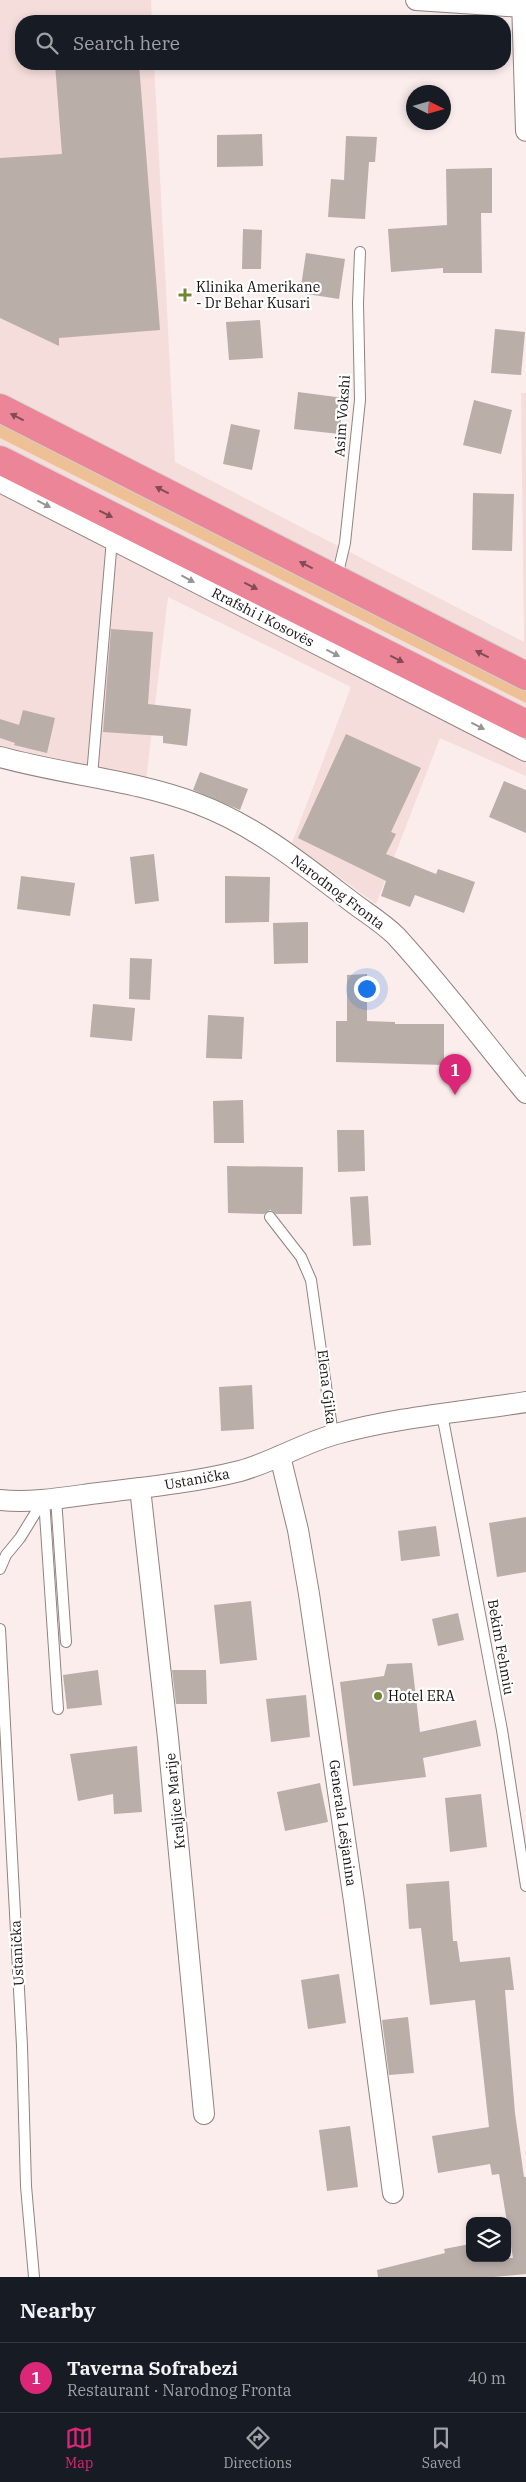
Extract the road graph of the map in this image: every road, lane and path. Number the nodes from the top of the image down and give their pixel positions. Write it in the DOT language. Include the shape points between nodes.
graph roads {
  1 [pos="416,0"];
  2 [pos="522,4"];
  3 [pos="526,131"];
  4 [pos="360,252"];
  5 [pos="0,408"];
  6 [pos="0,460"];
  7 [pos="0,482"];
  8 [pos="112,539"];
  9 [pos="336,580"];
  10 [pos="526,676"];
  11 [pos="526,724"];
  12 [pos="526,751"];
  13 [pos="0,757"];
  14 [pos="92,776"];
  15 [pos="526,1093"];
  16 [pos="270,1217"];
  17 [pos="526,1402"];
  18 [pos="442,1414"];
  19 [pos="332,1435"];
  20 [pos="280,1456"];
  21 [pos="140,1488"];
  22 [pos="50,1499"];
  23 [pos="0,1500"];
  24 [pos="0,1570"];
  25 [pos="0,1629"];
  26 [pos="66,1642"];
  27 [pos="58,1709"];
  28 [pos="526,1886"];
  29 [pos="204,2114"];
  30 [pos="392,2193"];
  31 [pos="34,2277"];
  1 -- 2 [label="street"];
  2 -- 3 [label="street"];
  4 -- 9 [label="lane, Asim Vokshi" via="360,400 345,543"];
  9 -- 5 [label="highway, one-way"];
  6 -- 11 [label="highway, Rrafshi i Kosovës, one-way"];
  7 -- 8 [label="street, Rrafshi i Kosovës, one-way"];
  8 -- 12 [label="street, Rrafshi i Kosovës, one-way"];
  8 -- 14 [label="lane"];
  10 -- 9 [label="highway, one-way"];
  13 -- 14 [label="street, Narodnog Fronta" via="42,769"];
  14 -- 15 [label="street, Narodnog Fronta" via="198,804 243,825 284,851 394,934"];
  16 -- 19 [label="lane, Elena Gjika" via="301,1257 311,1280"];
  17 -- 18 [label="street, Elena Gjika"];
  18 -- 19 [label="street, Elena Gjika" via="405,1418"];
  18 -- 28 [label="lane, Bekim Fehmiu" via="502,1730"];
  19 -- 20 [label="street, Ustanička"];
  20 -- 21 [label="street, Ustanička" via="241,1471"];
  20 -- 30 [label="street, Generala Lešjanina" via="309,1594"];
  21 -- 22 [label="street, Ustanička"];
  21 -- 29 [label="street, Kraljice Marije"];
  22 -- 23 [label="street, Ustanička"];
  22 -- 24 [label="lane" via="6,1555"];
  22 -- 26 [label="lane"];
  22 -- 27 [label="lane"];
  25 -- 31 [label="lane, Ustanička" via="26,2186"];
}
